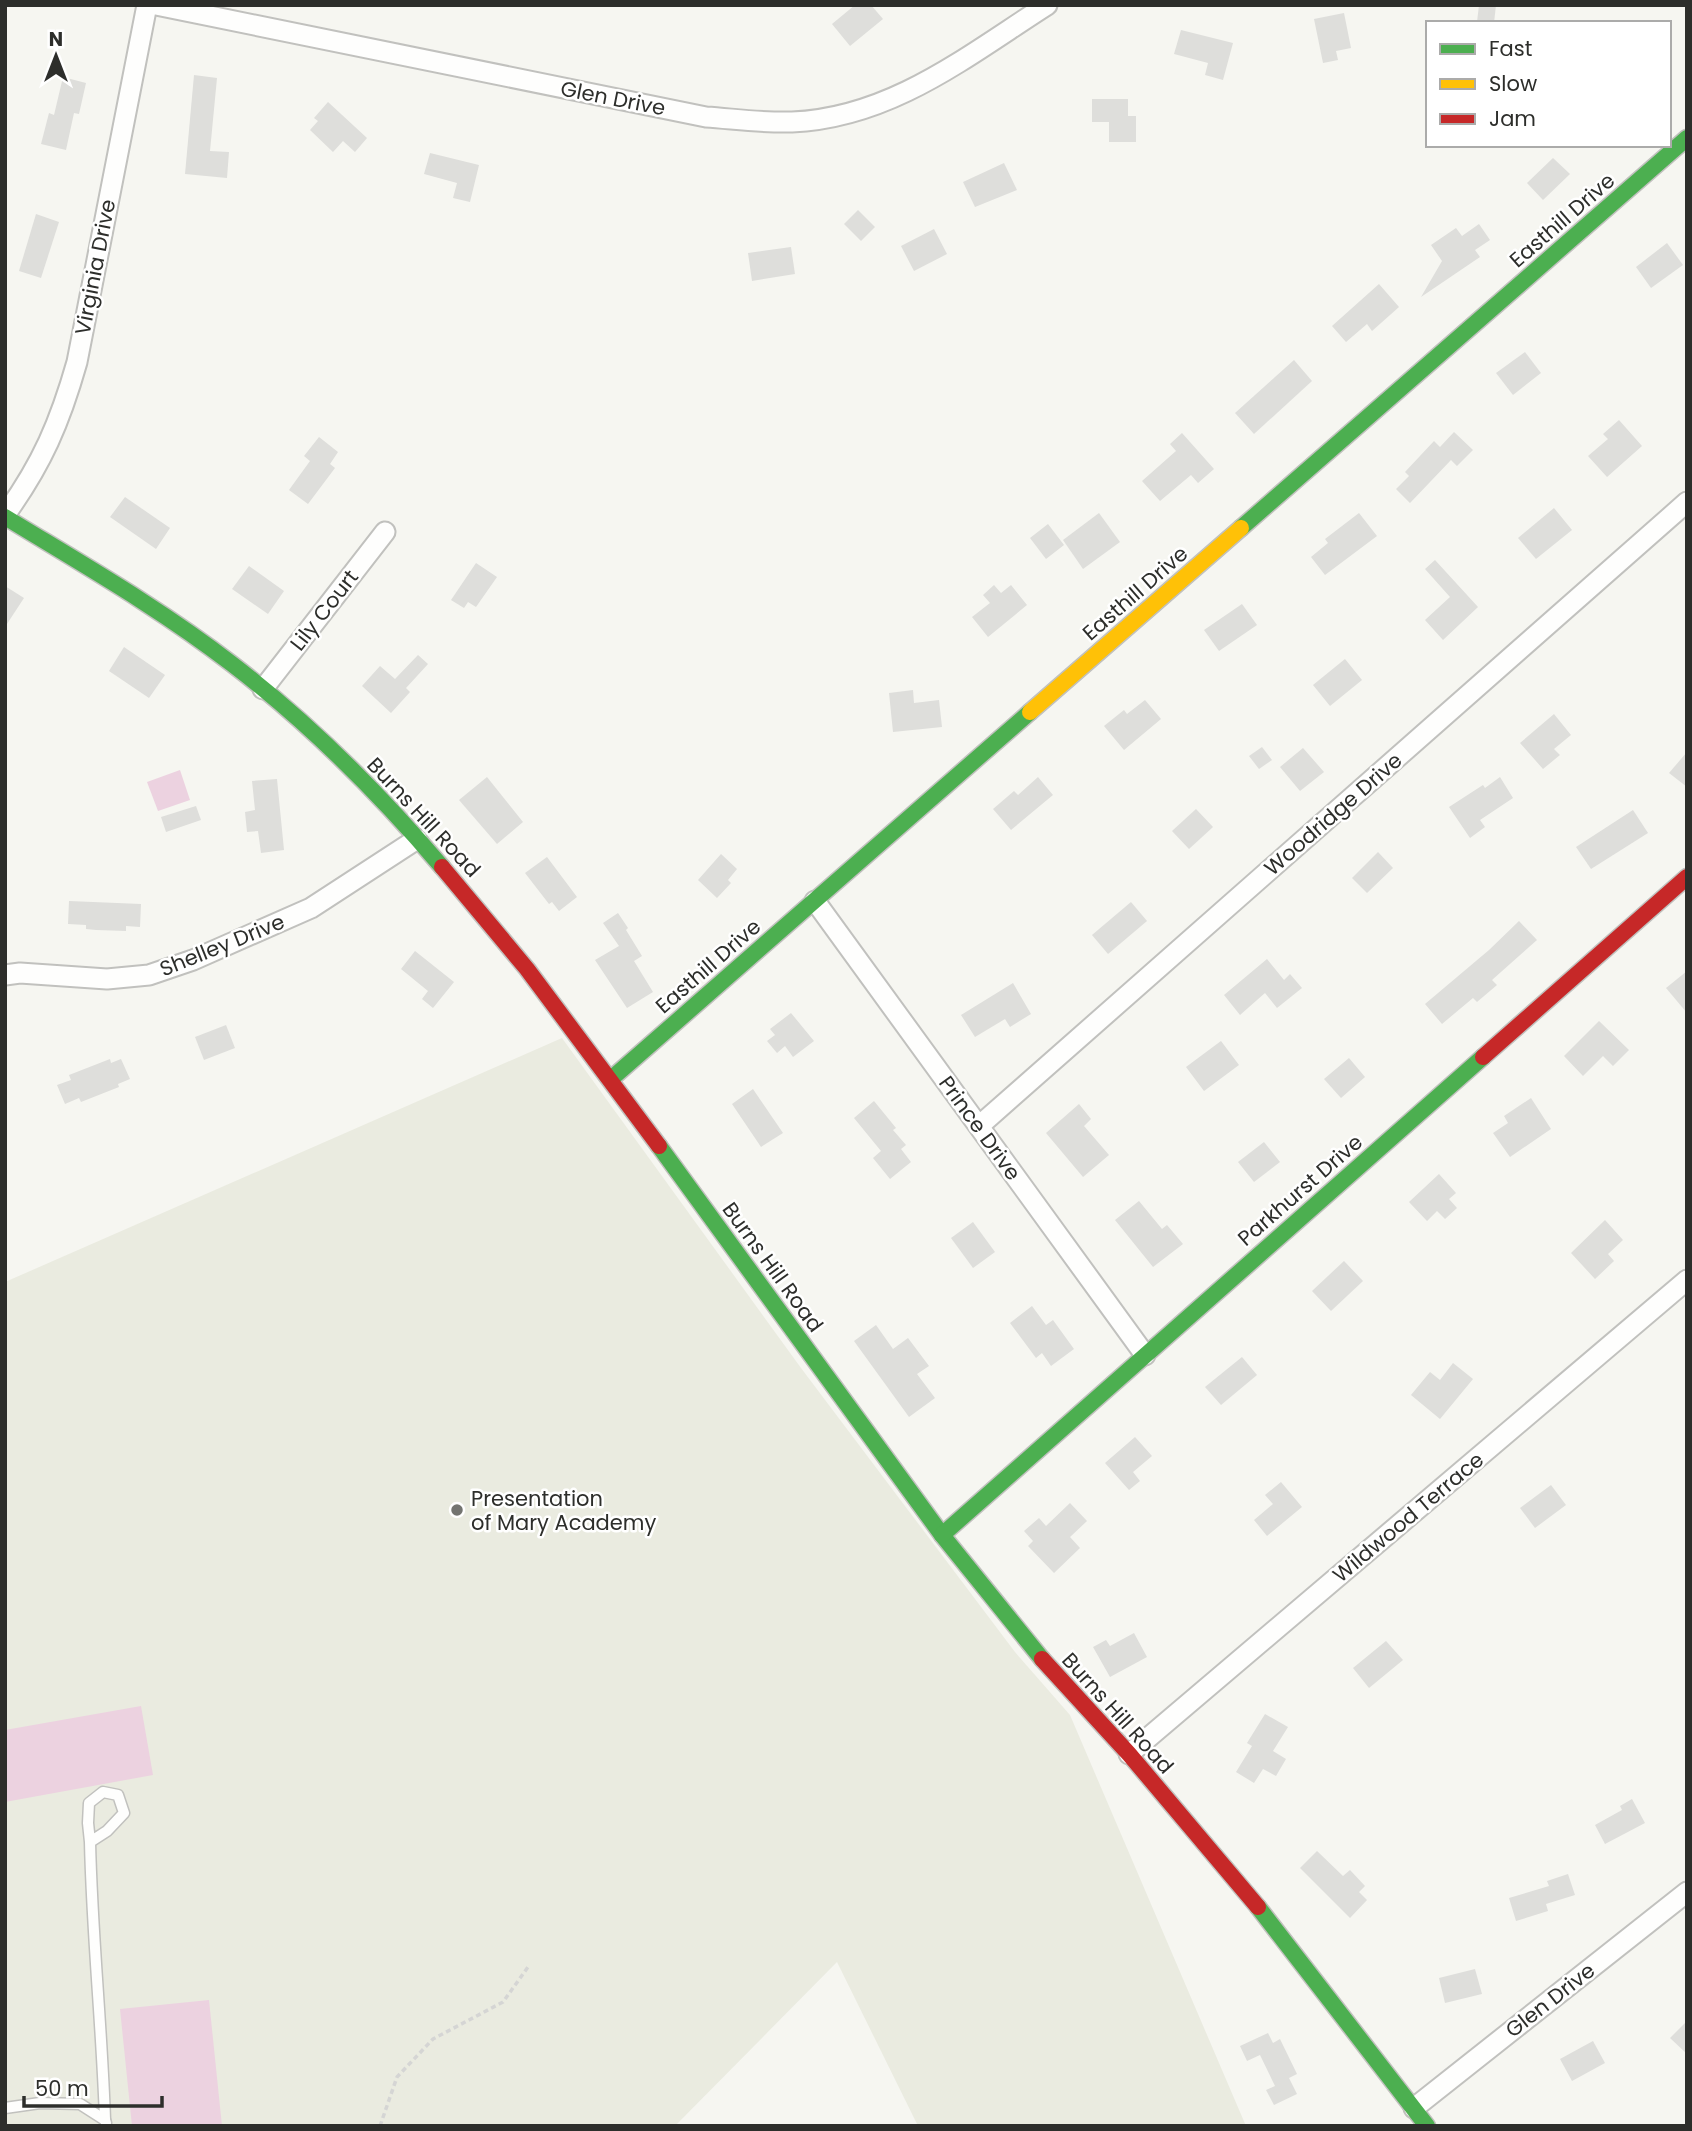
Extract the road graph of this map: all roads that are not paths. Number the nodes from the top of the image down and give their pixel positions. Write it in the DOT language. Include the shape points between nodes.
graph roads {
  1 [pos="147,5"];
  2 [pos="156,5"];
  3 [pos="1047,5"];
  4 [pos="1687,138"];
  5 [pos="1687,502"];
  6 [pos="5,516"];
  7 [pos="385,532"];
  8 [pos="263,689"];
  9 [pos="417,839"];
  10 [pos="1687,877"];
  11 [pos="815,901"];
  12 [pos="5,975"];
  13 [pos="611,1079"];
  14 [pos="979,1126"];
  15 [pos="1687,1280"];
  16 [pos="1145,1355"];
  17 [pos="942,1535"];
  18 [pos="1129,1754"];
  19 [pos="90,1842"];
  20 [pos="1687,1892"];
  21 [pos="5,2108"];
  22 [pos="1414,2108"];
  23 [pos="106,2123"];
  24 [pos="1427,2126"];
  1 -- 6 [label="street, Virginia Drive" via="77,362 49,442 30,481"];
  2 -- 3 [label="street, Glen Drive" via="706,117 792,122 877,106 916,89"];
  4 -- 11 [label="street, Easthill Drive"];
  5 -- 14 [label="street, Woodridge Drive"];
  6 -- 8 [label="street, Burns Hill Road" via="161,613"];
  7 -- 8 [label="street, Lily Court"];
  8 -- 9 [label="street, Burns Hill Road" via="360,778"];
  9 -- 12 [label="street, Shelley Drive" via="311,908 149,975 107,979"];
  9 -- 13 [label="street, Burns Hill Road" via="510,946"];
  10 -- 16 [label="street, Parkhurst Drive"];
  11 -- 13 [label="street, Easthill Drive"];
  11 -- 14 [label="street, Prince Drive"];
  13 -- 17 [label="street, Burns Hill Road"];
  14 -- 16 [label="street, Prince Drive"];
  15 -- 18 [label="street, Wildwood Terrace"];
  16 -- 17 [label="street, Parkhurst Drive"];
  17 -- 18 [label="street, Burns Hill Road" via="1041,1658"];
  18 -- 22 [label="street, Burns Hill Road" via="1283,1937"];
  19 -- 19 [label="lane" via="124,1813 118,1795 103,1792 89,1803"];
  19 -- 23 [label="lane"];
  20 -- 22 [label="street, Glen Drive"];
  21 -- 23 [label="lane" via="80,2104"];
  22 -- 24 [label="street, Burns Hill Road"];
}
